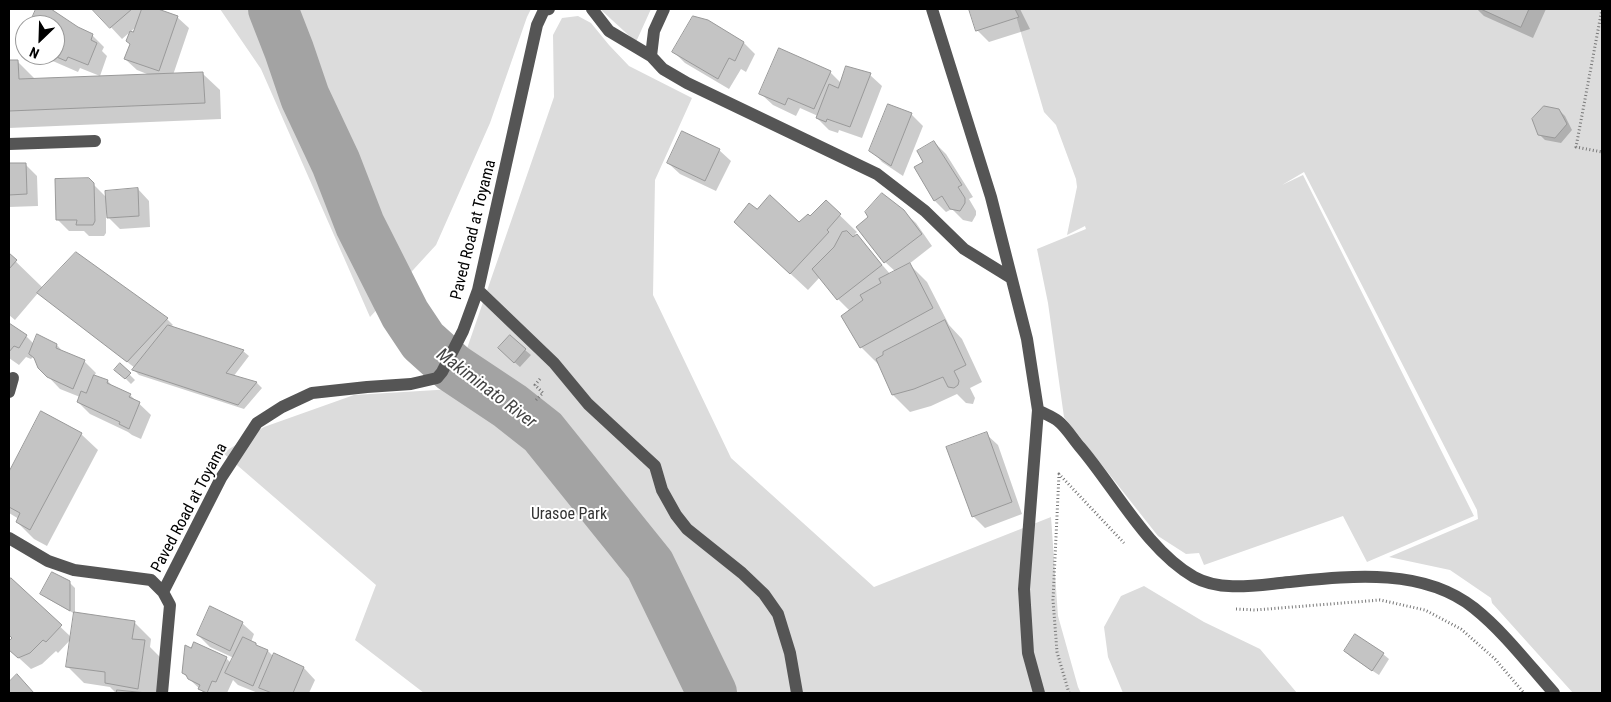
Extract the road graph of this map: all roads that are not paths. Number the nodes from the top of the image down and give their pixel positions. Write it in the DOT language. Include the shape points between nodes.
graph roads {
  1 [pos="549,9"];
  2 [pos="592,9"];
  3 [pos="664,9"];
  4 [pos="932,9"];
  5 [pos="652,56"];
  6 [pos="95,141"];
  7 [pos="9,144"];
  8 [pos="1011,278"];
  9 [pos="478,290"];
  10 [pos="13,378"];
  11 [pos="9,392"];
  12 [pos="1038,410"];
  13 [pos="9,538"];
  14 [pos="163,592"];
  15 [pos="162,693"];
  16 [pos="797,693"];
  17 [pos="1039,693"];
  18 [pos="1554,693"];
  1 -- 9 [label="street, Paved Road at Toyama" via="544,10 537,25"];
  2 -- 5 [label="street" via="609,31"];
  3 -- 5 [label="street" via="654,31"];
  4 -- 8 [label="street" via="991,197"];
  5 -- 8 [label="street" via="663,69 687,83 877,174 925,211 964,249"];
  6 -- 7 [label="street"];
  8 -- 12 [label="street" via="1027,339"];
  9 -- 14 [label="street, Paved Road at Toyama" via="463,331 437,378 410,384 312,393 257,423 221,478"];
  9 -- 16 [label="street" via="554,363 588,404 654,466 662,490 687,529 764,594 778,614 790,653"];
  10 -- 11 [label="street"];
  12 -- 17 [label="street" via="1024,588 1028,653"];
  12 -- 18 [label="street" via="1059,421 1147,536 1178,566 1195,577 1236,586 1366,577 1393,578 1435,587 1472,606 1488,620"];
  13 -- 14 [label="street" via="48,561 74,570 151,580"];
  14 -- 15 [label="street" via="170,605"];
}
